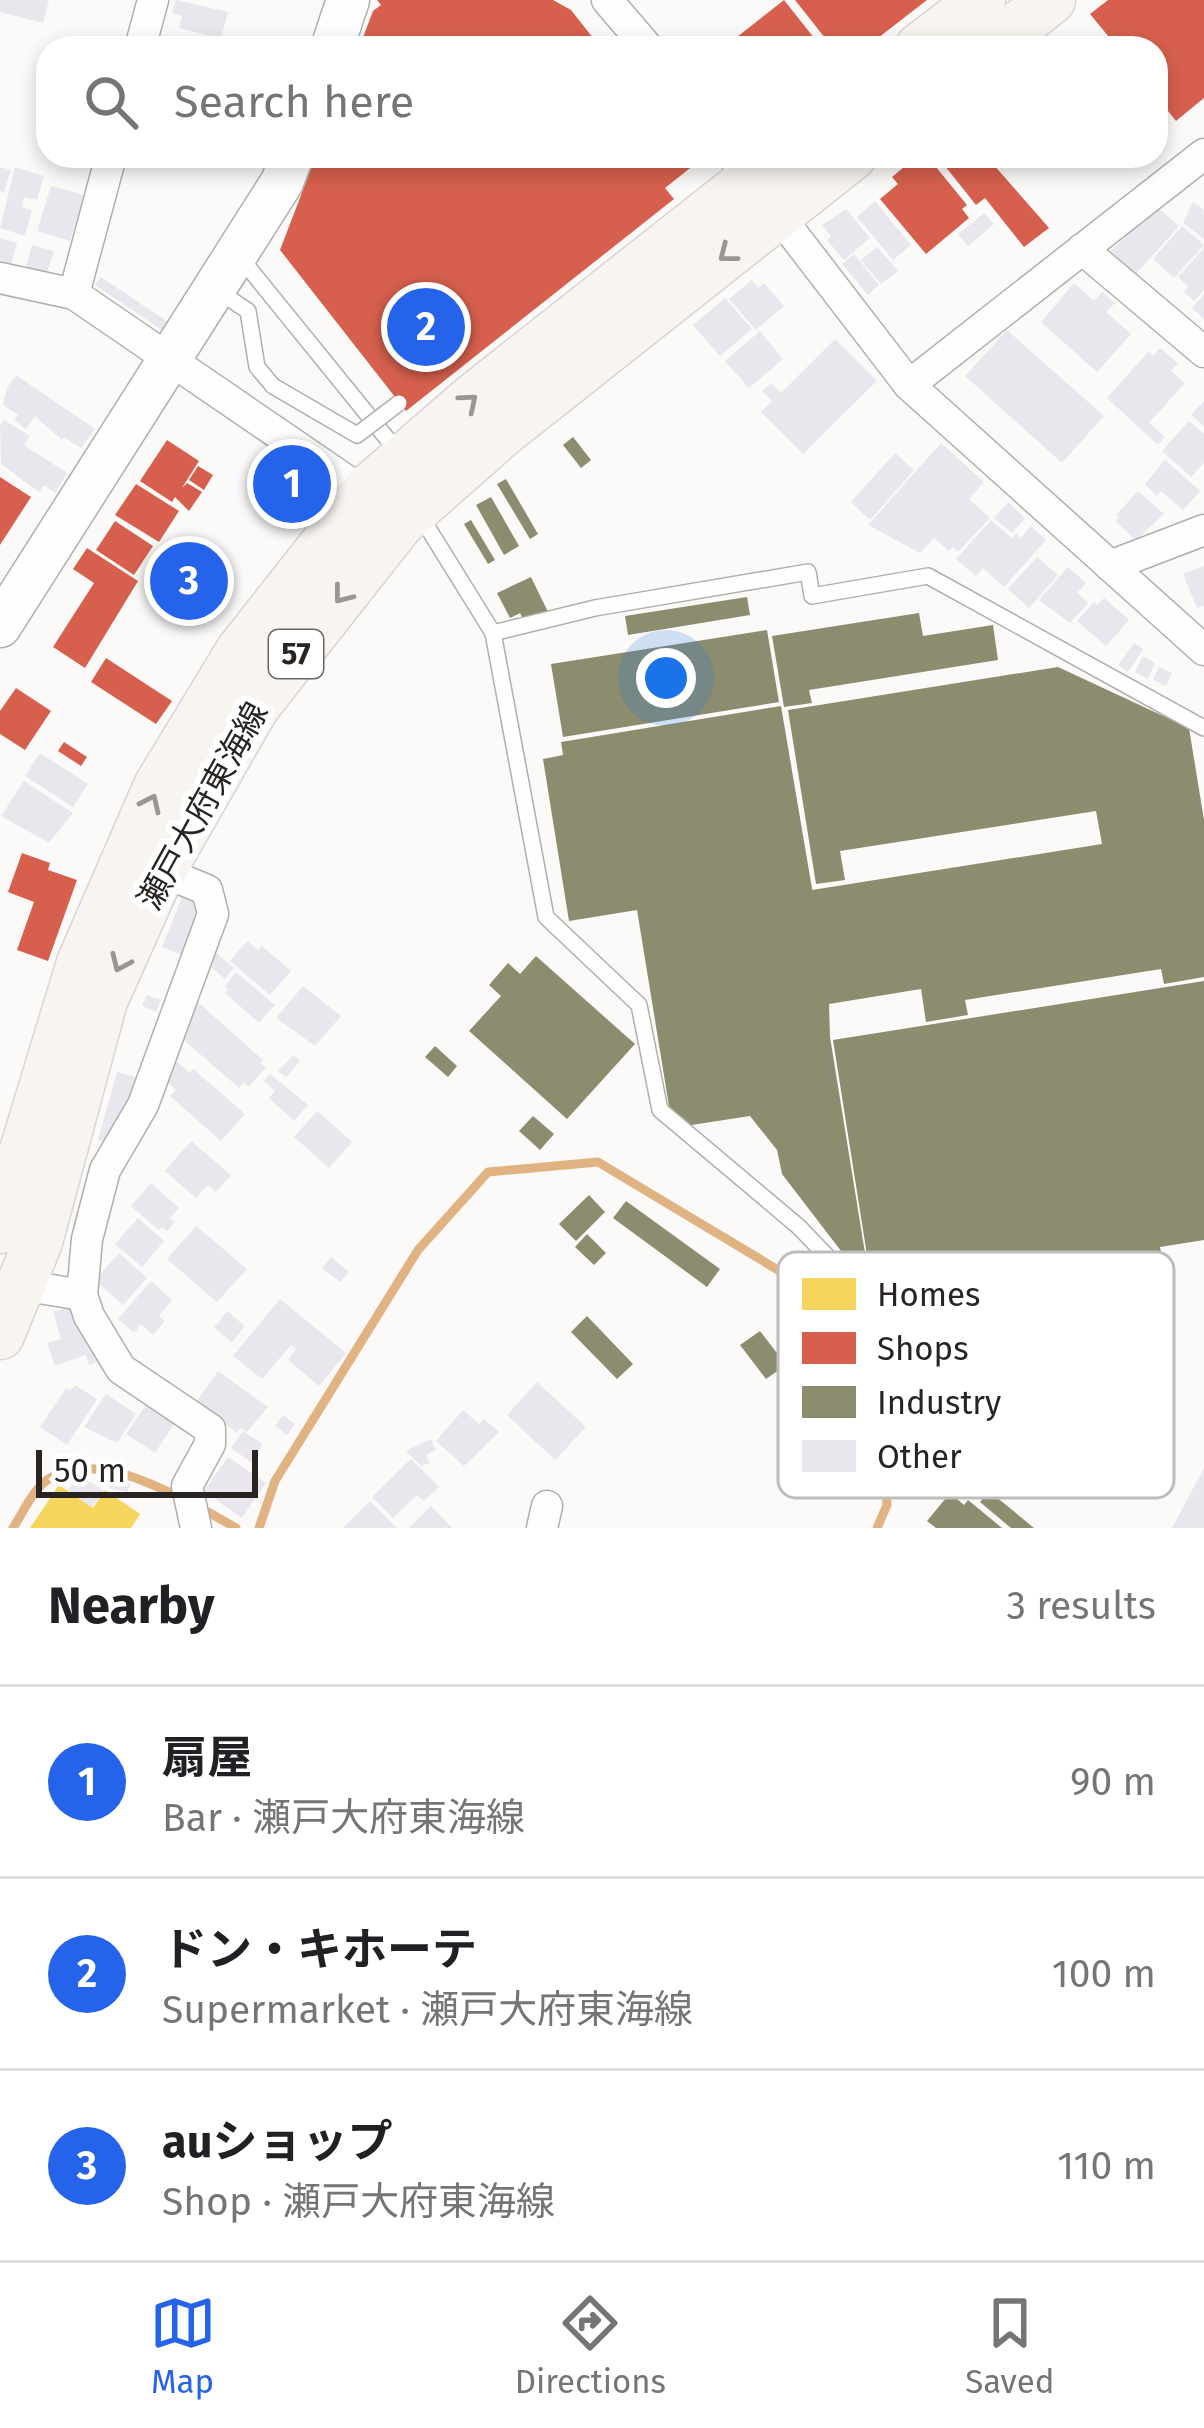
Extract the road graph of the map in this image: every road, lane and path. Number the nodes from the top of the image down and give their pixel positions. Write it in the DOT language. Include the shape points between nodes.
graph roads {
  1 [pos="153,0"];
  2 [pos="348,0"];
  3 [pos="981,0"];
  4 [pos="1052,0"];
  5 [pos="612,1"];
  6 [pos="143,36"];
  7 [pos="336,36"];
  8 [pos="639,36"];
  9 [pos="934,36"];
  10 [pos="1006,36"];
  11 [pos="1204,154"];
  12 [pos="108,168"];
  13 [pos="287,168"];
  14 [pos="799,168"];
  15 [pos="760,177"];
  16 [pos="1082,248"];
  17 [pos="226,271"];
  18 [pos="0,278"];
  19 [pos="74,294"];
  20 [pos="1204,352"];
  21 [pos="172,359"];
  22 [pos="909,385"];
  23 [pos="399,403"];
  24 [pos="404,459"];
  25 [pos="394,508"];
  26 [pos="1204,530"];
  27 [pos="1110,566"];
  28 [pos="0,626"];
  29 [pos="493,633"];
  30 [pos="1204,650"];
  31 [pos="1204,728"];
  32 [pos="161,871"];
  33 [pos="16,1116"];
  34 [pos="0,1229"];
  35 [pos="823,1252"];
  36 [pos="21,1286"];
  37 [pos="82,1295"];
  38 [pos="0,1335"];
  39 [pos="196,1528"];
  1 -- 6 [label="street"];
  2 -- 7 [label="street"];
  3 -- 9 [label="main road"];
  4 -- 10 [label="main road"];
  5 -- 8 [label="street"];
  11 -- 16 [label="street"];
  12 -- 19 [label="street"];
  13 -- 17 [label="street"];
  14 -- 15 [label="main road, 瀬戸大府東海線 / 57"];
  15 -- 22 [label="street"];
  24 -- 15 [label="main road, 瀬戸大府東海線 / 57, one-way"];
  15 -- 25 [label="main road, 瀬戸大府東海線 / 57, one-way" via="502,433"];
  16 -- 20 [label="street"];
  16 -- 22 [label="street"];
  17 -- 21 [label="street"];
  17 -- 23 [label="lane, bridge" via="248,311 257,367 273,386 357,435"];
  17 -- 24 [label="lane"];
  18 -- 19 [label="street"];
  19 -- 21 [label="street"];
  21 -- 25 [label="street"];
  21 -- 28 [label="street"];
  22 -- 27 [label="street"];
  24 -- 25 [label="main road, 瀬戸大府東海線 / 57"];
  25 -- 29 [label="lane"];
  25 -- 32 [label="main road, 瀬戸大府東海線 / 57, one-way" via="255,707"];
  33 -- 25 [label="main road, 瀬戸大府東海線 / 57, one-way" via="158,786 241,651"];
  26 -- 27 [label="street"];
  27 -- 30 [label="street"];
  29 -- 31 [label="lane" via="808,572 812,596 928,576"];
  29 -- 35 [label="lane" via="546,917 639,1005 660,1110"];
  32 -- 36 [label="main road, 瀬戸大府東海線 / 57, one-way" via="103,1001"];
  32 -- 37 [label="street" via="207,890 212,914 142,1105 105,1170"];
  33 -- 34 [label="main road, 瀬戸大府東海線 / 57"];
  36 -- 37 [label="street"];
  36 -- 38 [label="main road, 瀬戸大府東海線 / 57"];
  37 -- 39 [label="street" via="121,1369 210,1429 188,1486"];
}
